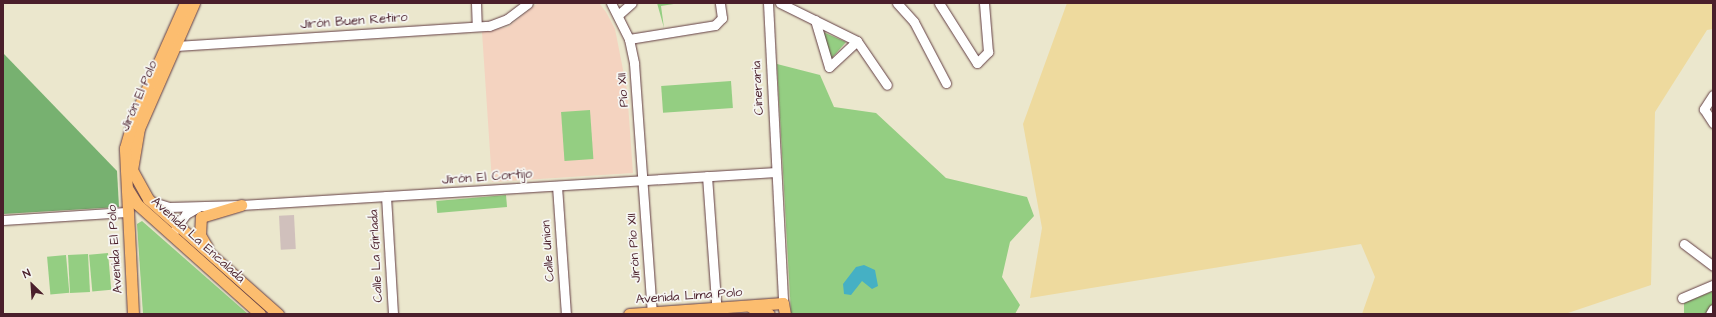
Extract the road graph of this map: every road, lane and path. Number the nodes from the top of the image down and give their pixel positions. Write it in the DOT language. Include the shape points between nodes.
graph roads {
  1 [pos="185,3"];
  2 [pos="194,3"];
  3 [pos="476,3"];
  4 [pos="528,3"];
  5 [pos="611,3"];
  6 [pos="632,3"];
  7 [pos="720,3"];
  8 [pos="768,3"];
  9 [pos="780,3"];
  10 [pos="897,3"];
  11 [pos="939,3"];
  12 [pos="984,3"];
  13 [pos="618,14"];
  14 [pos="815,20"];
  15 [pos="478,26"];
  16 [pos="629,39"];
  17 [pos="857,41"];
  18 [pos="176,46"];
  19 [pos="946,83"];
  20 [pos="888,85"];
  21 [pos="1713,95"];
  22 [pos="1713,122"];
  23 [pos="776,172"];
  24 [pos="707,176"];
  25 [pos="643,180"];
  26 [pos="124,182"];
  27 [pos="557,186"];
  28 [pos="386,196"];
  29 [pos="144,203"];
  30 [pos="241,205"];
  31 [pos="200,206"];
  32 [pos="126,212"];
  33 [pos="3,220"];
  34 [pos="174,230"];
  35 [pos="1684,244"];
  36 [pos="213,256"];
  37 [pos="1713,266"];
  38 [pos="1713,285"];
  39 [pos="1682,298"];
  40 [pos="750,307"];
  41 [pos="784,309"];
  42 [pos="1713,309"];
  43 [pos="717,311"];
  44 [pos="652,313"];
  45 [pos="133,314"];
  46 [pos="260,314"];
  47 [pos="278,314"];
  48 [pos="393,314"];
  49 [pos="566,314"];
  50 [pos="629,314"];
  51 [pos="769,314"];
  52 [pos="1710,314"];
  1 -- 26 [label="main road, Jirón El Polo" via="133,120 125,148"];
  2 -- 18 [label="main road, Jirón El Polo"];
  3 -- 15 [label="street"];
  4 -- 15 [label="street, Jirón Buen Retiro" via="507,19"];
  5 -- 13 [label="street, Pío XII"];
  6 -- 13 [label="street"];
  7 -- 16 [label="street" via="722,18 715,25"];
  8 -- 23 [label="street, Cineraria"];
  9 -- 14 [label="street"];
  10 -- 19 [label="street" via="924,38"];
  11 -- 12 [label="street" via="978,63 988,52"];
  13 -- 16 [label="street, Pío XII"];
  14 -- 17 [label="street"];
  14 -- 17 [label="street" via="829,67"];
  15 -- 18 [label="street, Jirón Buen Retiro"];
  16 -- 25 [label="street, Pío XII" via="634,63"];
  17 -- 20 [label="street"];
  18 -- 29 [label="main road, Jirón El Polo" via="153,95 133,149 132,170"];
  21 -- 22 [label="street" via="1704,109"];
  23 -- 24 [label="street, Jirón El Cortijo"];
  23 -- 41 [label="street, Cineraria"];
  24 -- 25 [label="street, Jirón El Cortijo"];
  24 -- 43 [label="street"];
  25 -- 27 [label="street, Jirón El Cortijo"];
  25 -- 44 [label="street, Jirón Pío XII"];
  26 -- 29 [label="main road, Avenida La Encalada"];
  26 -- 32 [label="main road, Avenida El Polo"];
  27 -- 28 [label="street, Jirón El Cortijo"];
  27 -- 49 [label="street, Calle Union"];
  28 -- 30 [label="street, Jirón El Cortijo"];
  28 -- 48 [label="street, Calle La Girlada"];
  29 -- 31 [label="street, Jirón El Cortijo"];
  29 -- 34 [label="main road, Avenida La Encalada"];
  29 -- 34 [label="main road, Avenida La Encalada" via="162,212"];
  30 -- 31 [label="street, Jirón El Cortijo"];
  30 -- 36 [label="main road" via="201,217 200,235"];
  31 -- 34 [label="street"];
  32 -- 33 [label="street"];
  32 -- 45 [label="main road, Avenida El Polo"];
  34 -- 36 [label="main road, Avenida La Encalada"];
  34 -- 46 [label="main road, Avenida La Encalada"];
  35 -- 37 [label="street"];
  36 -- 47 [label="main road, Avenida La Encalada"];
  38 -- 39 [label="street"];
  40 -- 41 [label="main road, Avenida Lima Polo"];
  40 -- 43 [label="main road, Avenida Lima Polo"];
  40 -- 51 [label="main road, Avenida Lima Polo"];
  42 -- 52 [label="street"];
  43 -- 44 [label="main road, Avenida Lima Polo"];
  44 -- 50 [label="main road, Avenida Lima Polo"];
}
